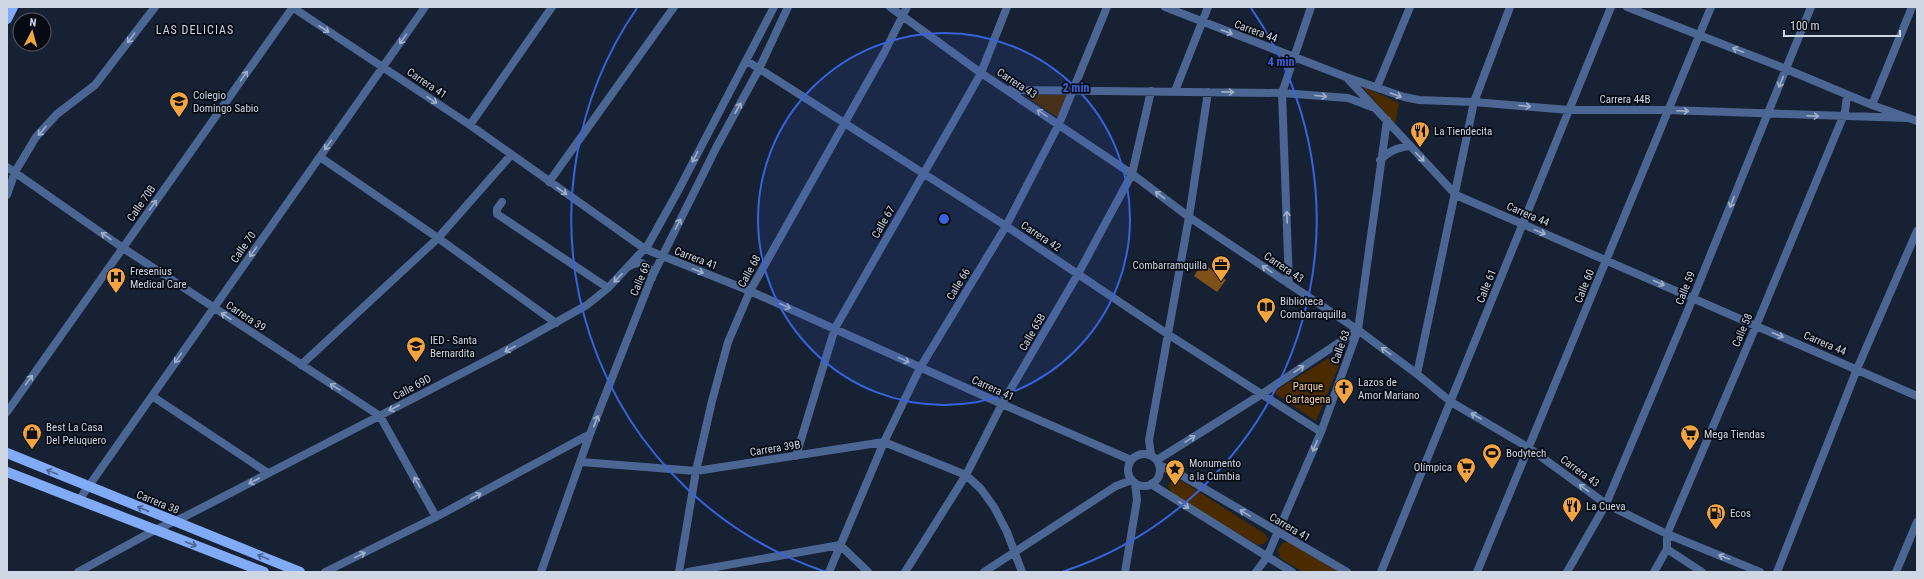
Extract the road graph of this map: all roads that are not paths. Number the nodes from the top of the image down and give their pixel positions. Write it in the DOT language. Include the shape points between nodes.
graph roads {
  1 [pos="13,7"];
  2 [pos="155,7"];
  3 [pos="292,7"];
  4 [pos="425,7"];
  5 [pos="552,7"];
  6 [pos="674,7"];
  7 [pos="774,7"];
  8 [pos="788,7"];
  9 [pos="890,7"];
  10 [pos="907,7"];
  11 [pos="1007,7"];
  12 [pos="1107,7"];
  13 [pos="1165,7"];
  14 [pos="1208,7"];
  15 [pos="1311,7"];
  16 [pos="1410,7"];
  17 [pos="1510,7"];
  18 [pos="1610,7"];
  19 [pos="1628,7"];
  20 [pos="1711,7"];
  21 [pos="1811,7"];
  22 [pos="1912,7"];
  23 [pos="903,16"];
  24 [pos="7,19"];
  25 [pos="1202,23"];
  26 [pos="1699,35"];
  27 [pos="1293,56"];
  28 [pos="747,61"];
  29 [pos="383,67"];
  30 [pos="759,69"];
  31 [pos="1786,69"];
  32 [pos="981,73"];
  33 [pos="1346,76"];
  34 [pos="1377,87"];
  35 [pos="1008,90"];
  36 [pos="1074,90"];
  37 [pos="1151,91"];
  38 [pos="1175,91"];
  39 [pos="1208,92"];
  40 [pos="1282,93"];
  41 [pos="1848,95"];
  42 [pos="1474,102"];
  43 [pos="1872,105"];
  44 [pos="1376,109"];
  45 [pos="1569,110"];
  46 [pos="1668,110"];
  47 [pos="1768,114"];
  48 [pos="1843,116"];
  49 [pos="1908,118"];
  50 [pos="1387,120"];
  51 [pos="1917,121"];
  52 [pos="845,123"];
  53 [pos="1059,124"];
  54 [pos="470,125"];
  55 [pos="703,142"];
  56 [pos="1409,146"];
  57 [pos="716,148"];
  58 [pos="511,155"];
  59 [pos="320,157"];
  60 [pos="1380,161"];
  61 [pos="7,167"];
  62 [pos="15,172"];
  63 [pos="923,174"];
  64 [pos="1132,174"];
  65 [pos="549,182"];
  66 [pos="7,195"];
  67 [pos="1456,195"];
  68 [pos="502,202"];
  69 [pos="1189,217"];
  70 [pos="1523,225"];
  71 [pos="1006,226"];
  72 [pos="1917,231"];
  73 [pos="438,238"];
  74 [pos="123,248"];
  75 [pos="644,249"];
  76 [pos="662,257"];
  77 [pos="1607,260"];
  78 [pos="630,266"];
  79 [pos="1078,274"];
  80 [pos="652,279"];
  81 [pos="1289,284"];
  82 [pos="608,288"];
  83 [pos="750,290"];
  84 [pos="1693,298"];
  85 [pos="214,308"];
  86 [pos="556,324"];
  87 [pos="1756,326"];
  88 [pos="835,328"];
  89 [pos="1358,330"];
  90 [pos="1169,335"];
  91 [pos="300,365"];
  92 [pos="920,368"];
  93 [pos="1857,369"];
  94 [pos="1417,374"];
  95 [pos="1262,394"];
  96 [pos="152,396"];
  97 [pos="1917,396"];
  98 [pos="1451,402"];
  99 [pos="1002,404"];
  100 [pos="7,412"];
  101 [pos="380,416"];
  102 [pos="1321,432"];
  103 [pos="590,434"];
  104 [pos="1149,440"];
  105 [pos="884,442"];
  106 [pos="570,446"];
  107 [pos="1529,448"];
  108 [pos="7,453"];
  109 [pos="1138,455"];
  110 [pos="796,456"];
  111 [pos="582,460"];
  112 [pos="1131,460"];
  113 [pos="1156,460"];
  114 [pos="1128,470"];
  115 [pos="696,471"];
  116 [pos="7,472"];
  117 [pos="268,473"];
  118 [pos="966,475"];
  119 [pos="1133,481"];
  120 [pos="1149,485"];
  121 [pos="88,486"];
  122 [pos="1116,486"];
  123 [pos="79,500"];
  124 [pos="1137,500"];
  125 [pos="1606,504"];
  126 [pos="436,516"];
  127 [pos="174,521"];
  128 [pos="1917,522"];
  129 [pos="154,530"];
  130 [pos="1278,533"];
  131 [pos="1667,534"];
  132 [pos="840,545"];
  133 [pos="1667,549"];
  134 [pos="1014,550"];
  135 [pos="1267,557"];
  136 [pos="78,572"];
  137 [pos="264,572"];
  138 [pos="300,572"];
  139 [pos="325,572"];
  140 [pos="541,572"];
  141 [pos="679,572"];
  142 [pos="688,572"];
  143 [pos="829,572"];
  144 [pos="868,572"];
  145 [pos="905,572"];
  146 [pos="984,572"];
  147 [pos="1022,572"];
  148 [pos="1125,572"];
  149 [pos="1256,572"];
  150 [pos="1292,572"];
  151 [pos="1347,572"];
  152 [pos="1382,572"];
  153 [pos="1476,572"];
  154 [pos="1568,572"];
  155 [pos="1654,572"];
  156 [pos="1702,572"];
  157 [pos="1760,572"];
  158 [pos="1777,572"];
  159 [pos="1896,572"];
  1 -- 24 [label="main road"];
  2 -- 62 [label="street, one-way" via="95,85 57,114 36,137"];
  3 -- 29 [label="street, Carrera 41, one-way"];
  74 -- 3 [label="street, Calle 70B, one-way"];
  4 -- 29 [label="street, Calle 70, one-way"];
  5 -- 54 [label="street"];
  6 -- 65 [label="street"];
  7 -- 28 [label="street, Calle 69"];
  8 -- 30 [label="street, Calle 69"];
  9 -- 23 [label="street, Carrera 43"];
  10 -- 23 [label="street, Calle 68"];
  11 -- 32 [label="street, Calle 67"];
  12 -- 36 [label="street, Calle 66"];
  13 -- 25 [label="street, Carrera 44"];
  14 -- 25 [label="street"];
  15 -- 27 [label="street"];
  16 -- 34 [label="street"];
  17 -- 42 [label="street"];
  18 -- 45 [label="street, Calle 61"];
  19 -- 26 [label="street"];
  20 -- 26 [label="street, Calle 60"];
  21 -- 31 [label="street, Calle 59"];
  22 -- 43 [label="street"];
  23 -- 32 [label="street, Carrera 43"];
  23 -- 52 [label="street, Calle 68"];
  25 -- 27 [label="street, Carrera 44, one-way"];
  25 -- 38 [label="street"];
  31 -- 26 [label="street, one-way"];
  26 -- 46 [label="street, Calle 60"];
  27 -- 33 [label="street, Carrera 44"];
  27 -- 40 [label="street"];
  28 -- 30 [label="street, Carrera 42"];
  28 -- 55 [label="street, Calle 69"];
  29 -- 54 [label="street, Carrera 41, one-way"];
  29 -- 59 [label="street, Calle 70, one-way"];
  30 -- 52 [label="street, Carrera 42"];
  57 -- 30 [label="street, Calle 69, one-way"];
  31 -- 41 [label="street"];
  31 -- 47 [label="street, Calle 59, one-way"];
  32 -- 35 [label="street, Carrera 43"];
  32 -- 63 [label="street, Calle 67"];
  33 -- 34 [label="street, Carrera 44B"];
  33 -- 44 [label="street, Carrera 44"];
  34 -- 42 [label="street, Carrera 44B, one-way" via="1419,100"];
  35 -- 36 [label="street"];
  53 -- 35 [label="street, Carrera 43, one-way"];
  36 -- 37 [label="street"];
  36 -- 53 [label="street, Calle 66"];
  37 -- 38 [label="street"];
  37 -- 64 [label="street, Calle 65B"];
  38 -- 39 [label="street"];
  39 -- 40 [label="street, one-way"];
  39 -- 69 [label="street"];
  40 -- 44 [label="street, one-way" via="1348,98"];
  81 -- 40 [label="street, one-way"];
  41 -- 43 [label="street"];
  41 -- 48 [label="street, Calle 58"];
  42 -- 45 [label="street, Carrera 44B, one-way"];
  42 -- 67 [label="street"];
  43 -- 49 [label="street"];
  44 -- 50 [label="street, Carrera 44"];
  45 -- 46 [label="street, Carrera 44B"];
  45 -- 70 [label="street, Calle 61"];
  46 -- 47 [label="street, Carrera 44B, one-way"];
  46 -- 77 [label="street, Calle 60"];
  47 -- 48 [label="street, Carrera 44B, one-way"];
  47 -- 84 [label="street, Calle 59, one-way"];
  48 -- 49 [label="street, Carrera 44B"];
  48 -- 87 [label="street, Calle 58"];
  49 -- 51 [label="street"];
  50 -- 56 [label="street, Carrera 44"];
  50 -- 60 [label="street, Calle 63"];
  52 -- 63 [label="street, Carrera 42"];
  52 -- 83 [label="street, Calle 68"];
  53 -- 64 [label="street, Carrera 43"];
  53 -- 71 [label="street, Calle 66"];
  54 -- 58 [label="street, Carrera 41"];
  55 -- 57 [label="street"];
  55 -- 75 [label="street, Calle 69, one-way"];
  56 -- 60 [label="street" via="1388,152"];
  56 -- 67 [label="street, Carrera 44, one-way"];
  76 -- 57 [label="street, Calle 69, one-way"];
  58 -- 65 [label="street, Carrera 41"];
  58 -- 73 [label="street"];
  59 -- 73 [label="street"];
  59 -- 85 [label="street, Calle 70, one-way"];
  60 -- 89 [label="street, Calle 63"];
  61 -- 62 [label="street, Carrera 39"];
  62 -- 66 [label="street"];
  74 -- 62 [label="street, Carrera 39, one-way"];
  63 -- 71 [label="street, Carrera 42"];
  63 -- 88 [label="street, Calle 67"];
  69 -- 64 [label="street, Carrera 43, one-way"];
  64 -- 79 [label="street, Calle 65B"];
  65 -- 75 [label="street, Carrera 41, one-way"];
  67 -- 70 [label="street, Carrera 44"];
  67 -- 94 [label="street"];
  68 -- 82 [label="street" via="497,214"];
  81 -- 69 [label="street, Carrera 43, one-way"];
  69 -- 90 [label="street"];
  70 -- 77 [label="street, Carrera 44, one-way"];
  70 -- 98 [label="street, Calle 61"];
  71 -- 79 [label="street, Carrera 42"];
  71 -- 92 [label="street, Calle 66"];
  72 -- 93 [label="street"];
  73 -- 86 [label="street"];
  73 -- 91 [label="street"];
  74 -- 85 [label="street, Carrera 39"];
  100 -- 74 [label="street, Calle 70B, one-way"];
  75 -- 76 [label="street, Carrera 41"];
  75 -- 78 [label="street, Calle 69D"];
  76 -- 80 [label="street, Calle 69"];
  76 -- 83 [label="street, Carrera 41, one-way"];
  77 -- 84 [label="street, Carrera 44, one-way"];
  77 -- 107 [label="street, Calle 60"];
  78 -- 80 [label="street" via="636,263 646,264 652,272"];
  78 -- 82 [label="street, Calle 69D, one-way"];
  79 -- 90 [label="street, Carrera 42"];
  79 -- 99 [label="street, Calle 65B"];
  103 -- 80 [label="street, Calle 69, one-way"];
  81 -- 89 [label="street, Carrera 43"];
  82 -- 86 [label="street, Calle 69D" via="587,305"];
  83 -- 88 [label="street, Carrera 41, one-way"];
  83 -- 115 [label="street, Calle 68" via="728,342"];
  84 -- 87 [label="street, Carrera 44"];
  84 -- 125 [label="street, Calle 59"];
  91 -- 85 [label="street, Carrera 39, one-way"];
  85 -- 96 [label="street, Calle 70, one-way"];
  86 -- 101 [label="street, Calle 69D, one-way"];
  87 -- 93 [label="street, Carrera 44, one-way"];
  87 -- 131 [label="street, Calle 58"];
  88 -- 92 [label="street, Carrera 41, one-way"];
  88 -- 110 [label="street, Calle 67"];
  94 -- 89 [label="street, Carrera 43, one-way"];
  95 -- 89 [label="street, one-way"];
  89 -- 102 [label="street, Calle 63"];
  90 -- 95 [label="street, Carrera 42"];
  90 -- 104 [label="street"];
  101 -- 91 [label="street, Carrera 39, one-way"];
  92 -- 99 [label="street, Carrera 41"];
  92 -- 105 [label="street, Calle 66"];
  93 -- 97 [label="street, Carrera 44"];
  93 -- 158 [label="street"];
  94 -- 98 [label="street, Carrera 43"];
  95 -- 102 [label="street, Carrera 42"];
  113 -- 95 [label="street, one-way"];
  96 -- 117 [label="street"];
  96 -- 121 [label="street, Calle 70"];
  107 -- 98 [label="street, Carrera 43, one-way"];
  98 -- 152 [label="street, Calle 61"];
  99 -- 112 [label="street, Carrera 41"];
  99 -- 118 [label="street, Calle 65B"];
  101 -- 117 [label="street, Calle 69D"];
  126 -- 101 [label="street, Carrera 39, one-way"];
  102 -- 130 [label="street, Calle 63, one-way"];
  103 -- 106 [label="street"];
  103 -- 111 [label="street, Calle 69"];
  104 -- 109 [label="street"];
  104 -- 113 [label="street"];
  105 -- 110 [label="street, Carrera 39B"];
  105 -- 118 [label="street"];
  105 -- 132 [label="street, Calle 66"];
  106 -- 111 [label="street" via="578,450"];
  126 -- 106 [label="street, one-way"];
  125 -- 107 [label="street, Carrera 43, one-way"];
  107 -- 153 [label="street, Calle 60"];
  121 -- 108 [label="main road, Carrera 38, one-way"];
  109 -- 112 [label="street"];
  109 -- 113 [label="street"];
  110 -- 115 [label="street, Carrera 39B"];
  111 -- 115 [label="street, Carrera 39B"];
  111 -- 140 [label="street, Calle 69"];
  112 -- 114 [label="street"];
  113 -- 120 [label="street" via="1160,474"];
  130 -- 113 [label="street, Carrera 41, one-way"];
  114 -- 119 [label="street"];
  114 -- 122 [label="street"];
  115 -- 141 [label="street, Calle 68"];
  116 -- 123 [label="main road"];
  117 -- 127 [label="street, Calle 69D, one-way"];
  118 -- 134 [label="street" via="981,489 994,507"];
  118 -- 145 [label="street, Calle 65B"];
  119 -- 120 [label="street"];
  119 -- 122 [label="street"];
  119 -- 124 [label="street"];
  120 -- 124 [label="street"];
  120 -- 135 [label="street, one-way"];
  121 -- 123 [label="street, Calle 70"];
  127 -- 121 [label="main road, Carrera 38, one-way"];
  122 -- 134 [label="street"];
  123 -- 129 [label="main road"];
  124 -- 148 [label="street"];
  125 -- 131 [label="street, Carrera 43"];
  125 -- 154 [label="street, Calle 59"];
  139 -- 126 [label="street, one-way"];
  127 -- 129 [label="street, Calle 69D"];
  138 -- 127 [label="main road, Carrera 38, one-way"];
  128 -- 159 [label="street"];
  129 -- 136 [label="street, Calle 69D"];
  129 -- 137 [label="main road, one-way"];
  130 -- 135 [label="street, Calle 63"];
  130 -- 151 [label="street, Carrera 41"];
  131 -- 133 [label="street, Calle 58"];
  157 -- 131 [label="street, Carrera 43, one-way"];
  132 -- 142 [label="street"];
  132 -- 143 [label="street, Calle 66"];
  132 -- 144 [label="street"];
  133 -- 155 [label="street, Calle 58"];
  133 -- 156 [label="street"];
  134 -- 146 [label="street"];
  134 -- 147 [label="street"];
  135 -- 149 [label="street, Calle 63"];
  135 -- 150 [label="street"];
}
